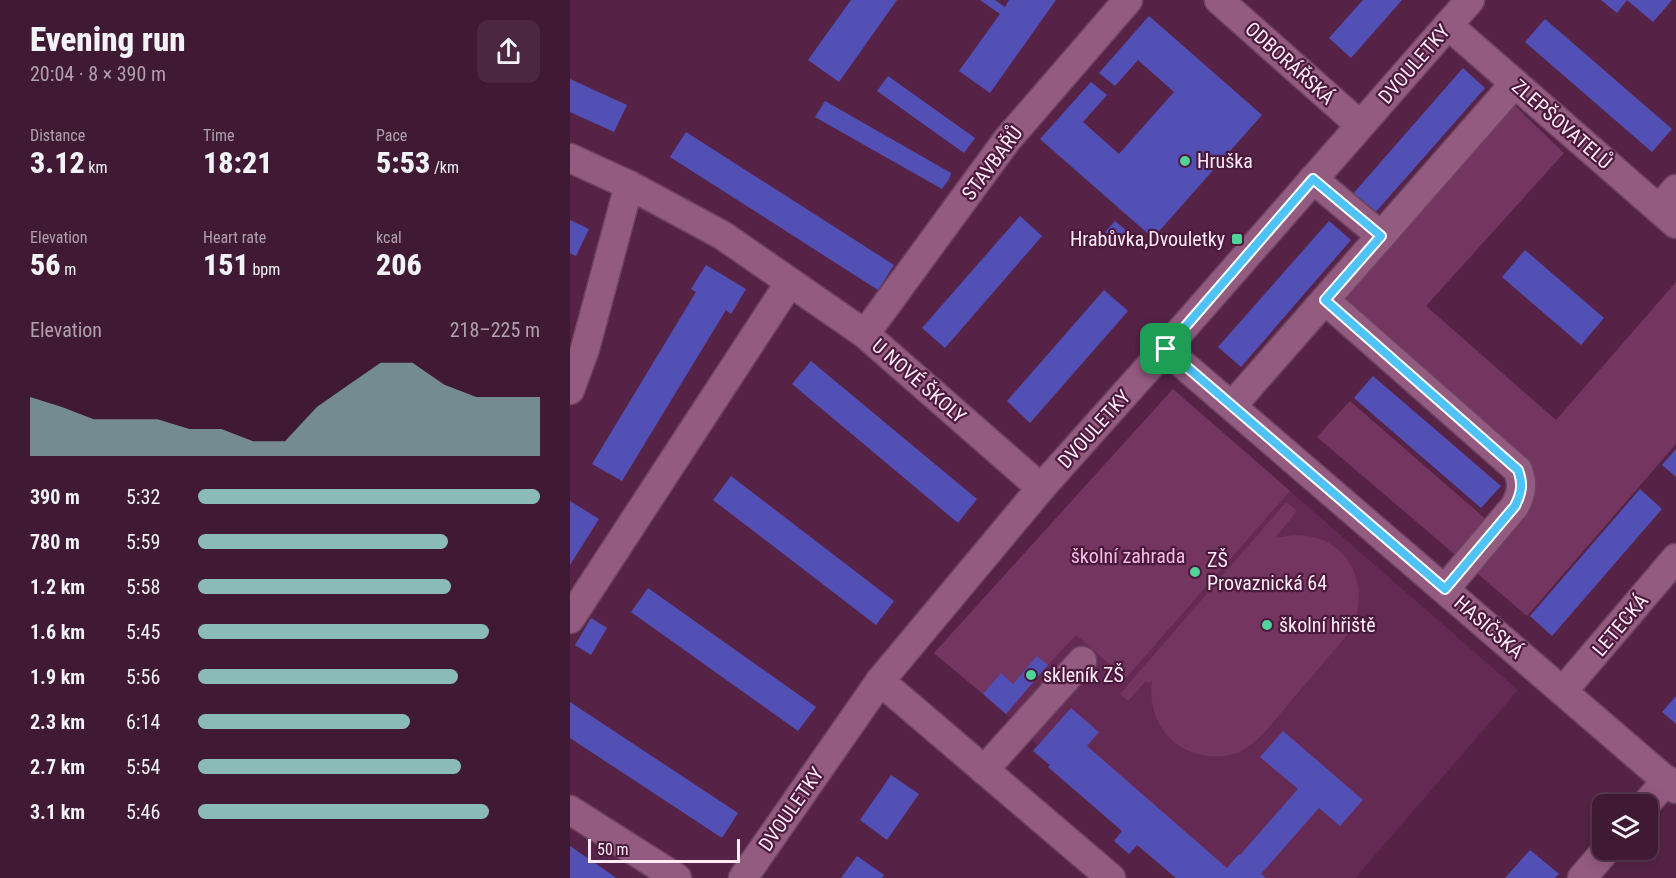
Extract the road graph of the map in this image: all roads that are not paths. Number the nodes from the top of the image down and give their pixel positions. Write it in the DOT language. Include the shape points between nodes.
graph roads {
  1 [pos="1128,0"];
  2 [pos="1219,0"];
  3 [pos="1470,0"];
  4 [pos="1448,25"];
  5 [pos="1515,83"];
  6 [pos="1360,126"];
  7 [pos="570,158"];
  8 [pos="1313,179"];
  9 [pos="628,185"];
  10 [pos="1670,207"];
  11 [pos="1381,236"];
  12 [pos="790,282"];
  13 [pos="1325,300"];
  14 [pos="865,334"];
  15 [pos="1166,349"];
  16 [pos="570,390"];
  17 [pos="1232,406"];
  18 [pos="1041,488"];
  19 [pos="1676,558"];
  20 [pos="1445,589"];
  21 [pos="570,620"];
  22 [pos="1082,661"];
  23 [pos="880,681"];
  24 [pos="1563,692"];
  25 [pos="984,770"];
  26 [pos="1674,786"];
  27 [pos="1658,796"];
  28 [pos="570,810"];
  29 [pos="1598,860"];
  30 [pos="1586,876"];
  31 [pos="677,878"];
  32 [pos="743,878"];
  33 [pos="1110,878"];
  1 -- 14 [label="street, STAVBAŘŮ" via="1007,140"];
  2 -- 6 [label="street, ODBORÁŘSKÁ"];
  3 -- 4 [label="street, DVOULETKY"];
  4 -- 5 [label="street, ZLEPŠOVATELŮ"];
  4 -- 6 [label="street, DVOULETKY"];
  5 -- 10 [label="street, ZLEPŠOVATELŮ"];
  5 -- 11 [label="street"];
  6 -- 8 [label="street, DVOULETKY"];
  7 -- 9 [label="street, U NOVÉ ŠKOLY"];
  8 -- 11 [label="street"];
  8 -- 15 [label="street, DVOULETKY"];
  9 -- 12 [label="street, U NOVÉ ŠKOLY" via="722,236"];
  9 -- 16 [label="street" via="585,349"];
  11 -- 13 [label="street"];
  12 -- 14 [label="street, U NOVÉ ŠKOLY"];
  12 -- 21 [label="street"];
  13 -- 17 [label="street"];
  13 -- 20 [label="street" via="1518,470 1522,491 1515,506"];
  14 -- 18 [label="street, U NOVÉ ŠKOLY"];
  15 -- 17 [label="street, HASIČSKÁ"];
  15 -- 18 [label="street, DVOULETKY"];
  17 -- 20 [label="street, HASIČSKÁ"];
  18 -- 23 [label="street, DVOULETKY"];
  19 -- 24 [label="street, LETECKÁ"];
  20 -- 24 [label="street, HASIČSKÁ"];
  22 -- 25 [label="street"];
  23 -- 25 [label="street"];
  23 -- 32 [label="street, DVOULETKY"];
  24 -- 26 [label="street, HASIČSKÁ"];
  25 -- 33 [label="street"];
  26 -- 27 [label="street"];
  28 -- 31 [label="street"];
  29 -- 30 [label="street"];
}
